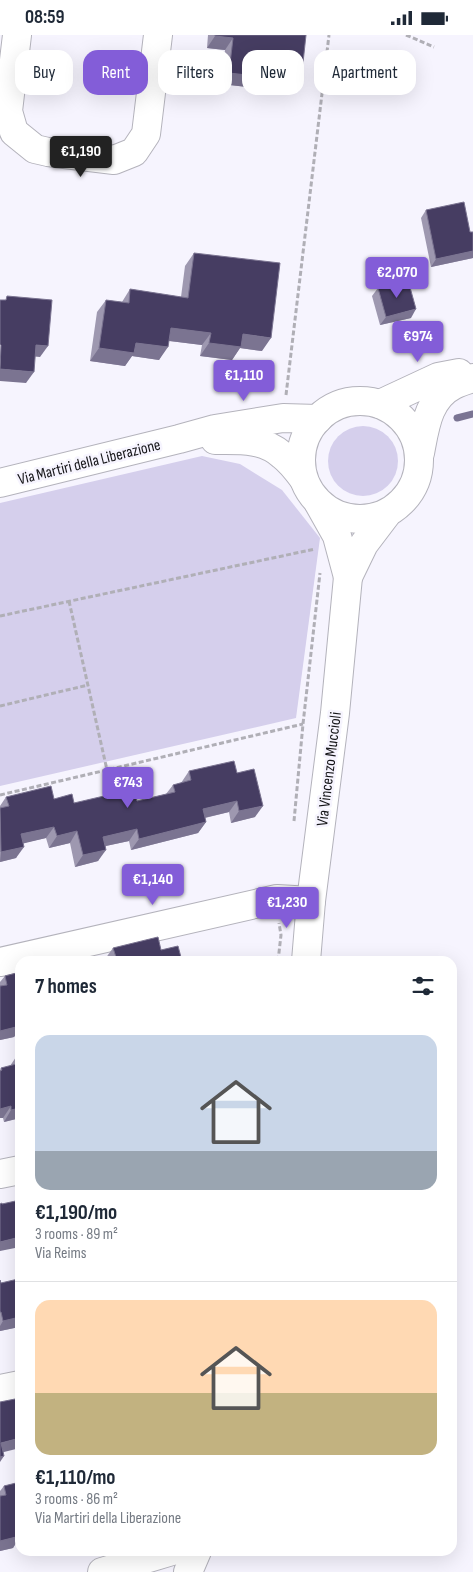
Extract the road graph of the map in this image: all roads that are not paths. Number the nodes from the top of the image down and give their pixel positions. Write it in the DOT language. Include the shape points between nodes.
graph roads {
  1 [pos="17,35"];
  2 [pos="158,35"];
  3 [pos="473,370"];
  4 [pos="473,378"];
  5 [pos="380,404"];
  6 [pos="318,419"];
  7 [pos="178,439"];
  8 [pos="420,453"];
  9 [pos="303,478"];
  10 [pos="0,483"];
  11 [pos="319,504"];
  12 [pos="386,515"];
  13 [pos="348,577"];
  14 [pos="311,901"];
  15 [pos="26,956"];
  16 [pos="306,956"];
  17 [pos="15,959"];
  18 [pos="0,962"];
  19 [pos="15,1171"];
  20 [pos="0,1174"];
  21 [pos="15,1386"];
  22 [pos="0,1389"];
  23 [pos="155,1556"];
  24 [pos="195,1556"];
  25 [pos="102,1572"];
  26 [pos="188,1572"];
  1 -- 2 [label="street" via="8,111 14,132 35,149 114,160 134,152 146,134"];
  3 -- 5 [label="street" via="438,377"];
  4 -- 8 [label="street, Via Martiri della Liberazione" via="439,395 430,409"];
  5 -- 6 [label="street, Via Martiri della Liberazione" via="347,402"];
  5 -- 8 [label="street, Via Martiri della Liberazione" via="395,411 407,423 416,437"];
  6 -- 7 [label="street, Via Martiri della Liberazione" via="282,418"];
  6 -- 9 [label="street, Via Martiri della Liberazione" via="302,446 300,463"];
  7 -- 9 [label="street, Via Martiri della Liberazione" via="256,441 284,456"];
  7 -- 10 [label="street, Via Martiri della Liberazione"];
  8 -- 12 [label="street, Via Martiri della Liberazione" via="419,472 413,489 402,504"];
  9 -- 11 [label="street, Via Martiri della Liberazione"];
  11 -- 12 [label="street, Via Martiri della Liberazione" via="334,514 351,519 369,520"];
  11 -- 13 [label="street" via="337,536"];
  12 -- 13 [label="street" via="364,544"];
  13 -- 14 [label="street, Via Vincenzo Muccioli" via="336,713"];
  14 -- 15 [label="street" via="277,899"];
  14 -- 16 [label="street, Via Vincenzo Muccioli"];
  17 -- 18 [label="street"];
  19 -- 20 [label="street"];
  21 -- 22 [label="street"];
  23 -- 25 [label="street"];
  24 -- 26 [label="street"];
}
